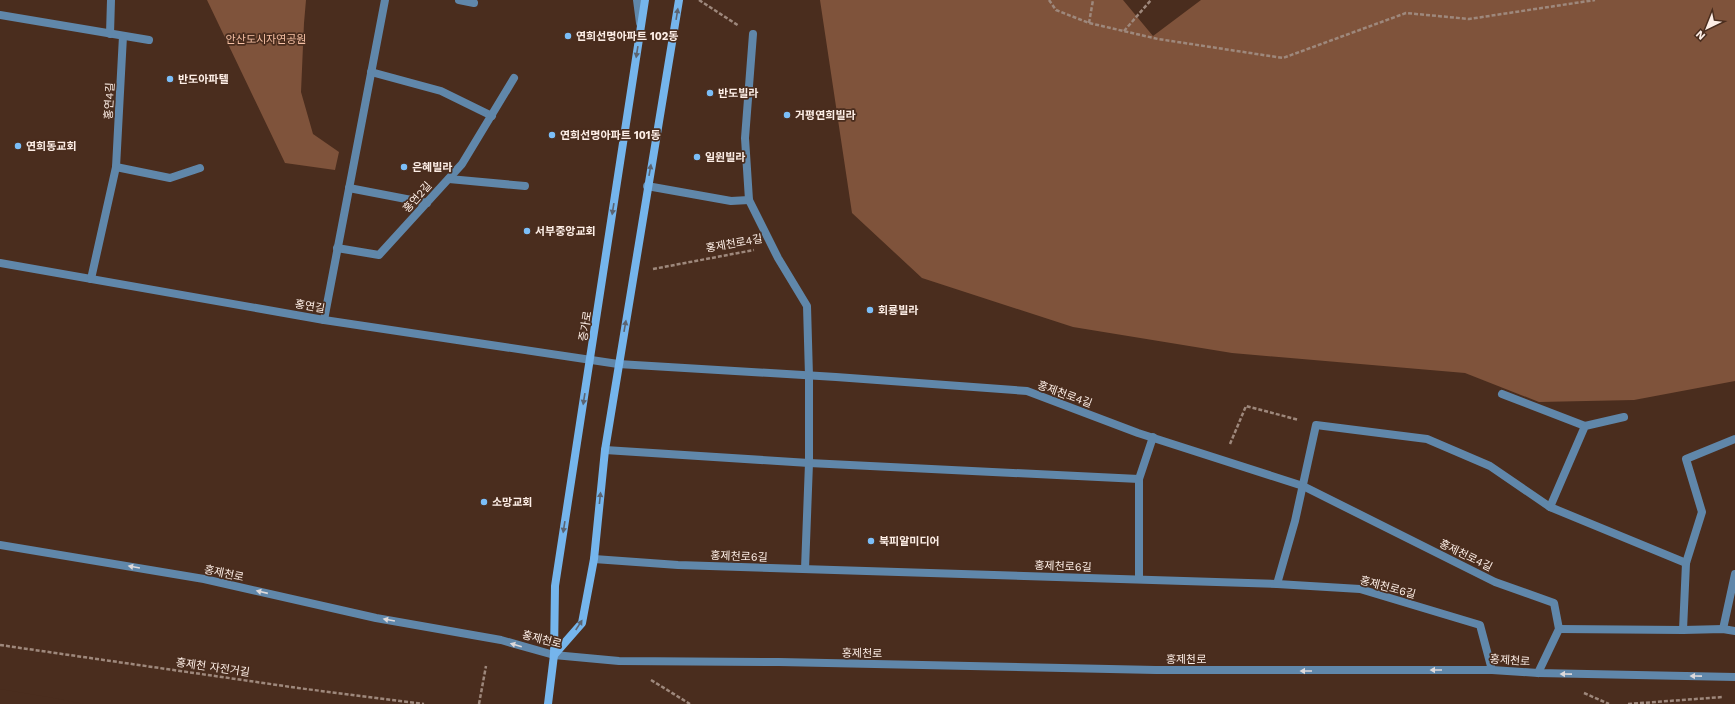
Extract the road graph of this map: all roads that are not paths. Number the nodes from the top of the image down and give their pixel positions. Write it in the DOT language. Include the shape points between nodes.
graph roads {
  1 [pos="111,0"];
  2 [pos="385,0"];
  3 [pos="459,0"];
  4 [pos="637,0"];
  5 [pos="645,0"];
  6 [pos="679,0"];
  7 [pos="474,3"];
  8 [pos="0,15"];
  9 [pos="641,26"];
  10 [pos="110,34"];
  11 [pos="753,34"];
  12 [pos="123,36"];
  13 [pos="149,40"];
  14 [pos="371,72"];
  15 [pos="514,78"];
  16 [pos="492,116"];
  17 [pos="116,167"];
  18 [pos="200,168"];
  19 [pos="449,179"];
  20 [pos="525,186"];
  21 [pos="647,186"];
  22 [pos="349,188"];
  23 [pos="749,200"];
  24 [pos="427,203"];
  25 [pos="337,248"];
  26 [pos="0,263"];
  27 [pos="91,279"];
  28 [pos="324,320"];
  29 [pos="590,360"];
  30 [pos="618,364"];
  31 [pos="809,376"];
  32 [pos="1502,394"];
  33 [pos="1624,417"];
  34 [pos="1585,426"];
  35 [pos="1153,437"];
  36 [pos="1735,439"];
  37 [pos="605,450"];
  38 [pos="809,463"];
  39 [pos="1139,480"];
  40 [pos="1303,486"];
  41 [pos="1550,507"];
  42 [pos="0,545"];
  43 [pos="594,559"];
  44 [pos="1686,563"];
  45 [pos="805,569"];
  46 [pos="1735,574"];
  47 [pos="1139,579"];
  48 [pos="1277,584"];
  49 [pos="1559,629"];
  50 [pos="1724,629"];
  51 [pos="1684,630"];
  52 [pos="1735,631"];
  53 [pos="554,655"];
  54 [pos="1492,670"];
  55 [pos="1538,673"];
  56 [pos="1735,677"];
  57 [pos="548,704"];
  1 -- 10 [label="street"];
  2 -- 14 [label="street"];
  3 -- 7 [label="street"];
  4 -- 9 [label="street"];
  5 -- 9 [label="main road, 증가로"];
  21 -- 6 [label="main road, one-way"];
  8 -- 10 [label="street"];
  9 -- 29 [label="main road, 증가로, one-way"];
  10 -- 12 [label="street"];
  11 -- 23 [label="street" via="745,138"];
  12 -- 13 [label="street"];
  12 -- 17 [label="street, 홍연4길"];
  14 -- 16 [label="street" via="441,91"];
  14 -- 22 [label="street"];
  15 -- 16 [label="street, 홍연2길"];
  16 -- 19 [label="street, 홍연2길" via="462,164"];
  17 -- 18 [label="street" via="170,178"];
  17 -- 27 [label="street, 홍연4길"];
  19 -- 20 [label="street"];
  19 -- 24 [label="street, 홍연2길"];
  21 -- 23 [label="street" via="732,201"];
  30 -- 21 [label="main road, one-way"];
  22 -- 24 [label="street"];
  22 -- 25 [label="street"];
  23 -- 31 [label="street, 홍제천로4길" via="772,247 807,306"];
  24 -- 25 [label="street, 홍연2길" via="379,255"];
  25 -- 28 [label="street"];
  26 -- 27 [label="street, 홍연길"];
  27 -- 28 [label="street, 홍연길"];
  28 -- 29 [label="street, 홍연길"];
  29 -- 30 [label="street, 홍연길"];
  29 -- 53 [label="main road, 증가로, one-way" via="555,586"];
  30 -- 31 [label="street, 홍제천로4길"];
  30 -- 37 [label="main road"];
  31 -- 35 [label="street, 홍제천로4길" via="1027,391"];
  31 -- 38 [label="street, 홍제천로4길"];
  32 -- 34 [label="street"];
  33 -- 34 [label="street"];
  34 -- 41 [label="street"];
  35 -- 39 [label="street"];
  35 -- 40 [label="street, 홍제천로4길"];
  36 -- 44 [label="street" via="1686,459 1702,512"];
  37 -- 38 [label="street"];
  43 -- 37 [label="main road, one-way"];
  38 -- 39 [label="street"];
  38 -- 45 [label="street, 홍제천로4길"];
  39 -- 47 [label="street"];
  40 -- 41 [label="street" via="1316,425 1427,439 1490,466"];
  40 -- 48 [label="street"];
  40 -- 49 [label="street, 홍제천로4길" via="1495,582 1554,603"];
  41 -- 44 [label="street"];
  53 -- 42 [label="street, 홍제천로, one-way" via="501,640 376,618 204,579"];
  43 -- 45 [label="street, 홍제천로6길" via="678,565"];
  53 -- 43 [label="main road, one-way" via="582,623"];
  44 -- 51 [label="street"];
  45 -- 47 [label="street, 홍제천로6길"];
  46 -- 50 [label="street"];
  47 -- 48 [label="street, 홍제천로6길"];
  48 -- 54 [label="street, 홍제천로6길" via="1360,589 1480,625"];
  49 -- 51 [label="street"];
  49 -- 55 [label="street"];
  50 -- 51 [label="street"];
  50 -- 52 [label="street"];
  54 -- 53 [label="street, 홍제천로, one-way" via="1156,670 620,661"];
  53 -- 57 [label="main road, 증가로"];
  54 -- 55 [label="street, 홍제천로"];
  56 -- 55 [label="street, 홍제천로, one-way"];
}
